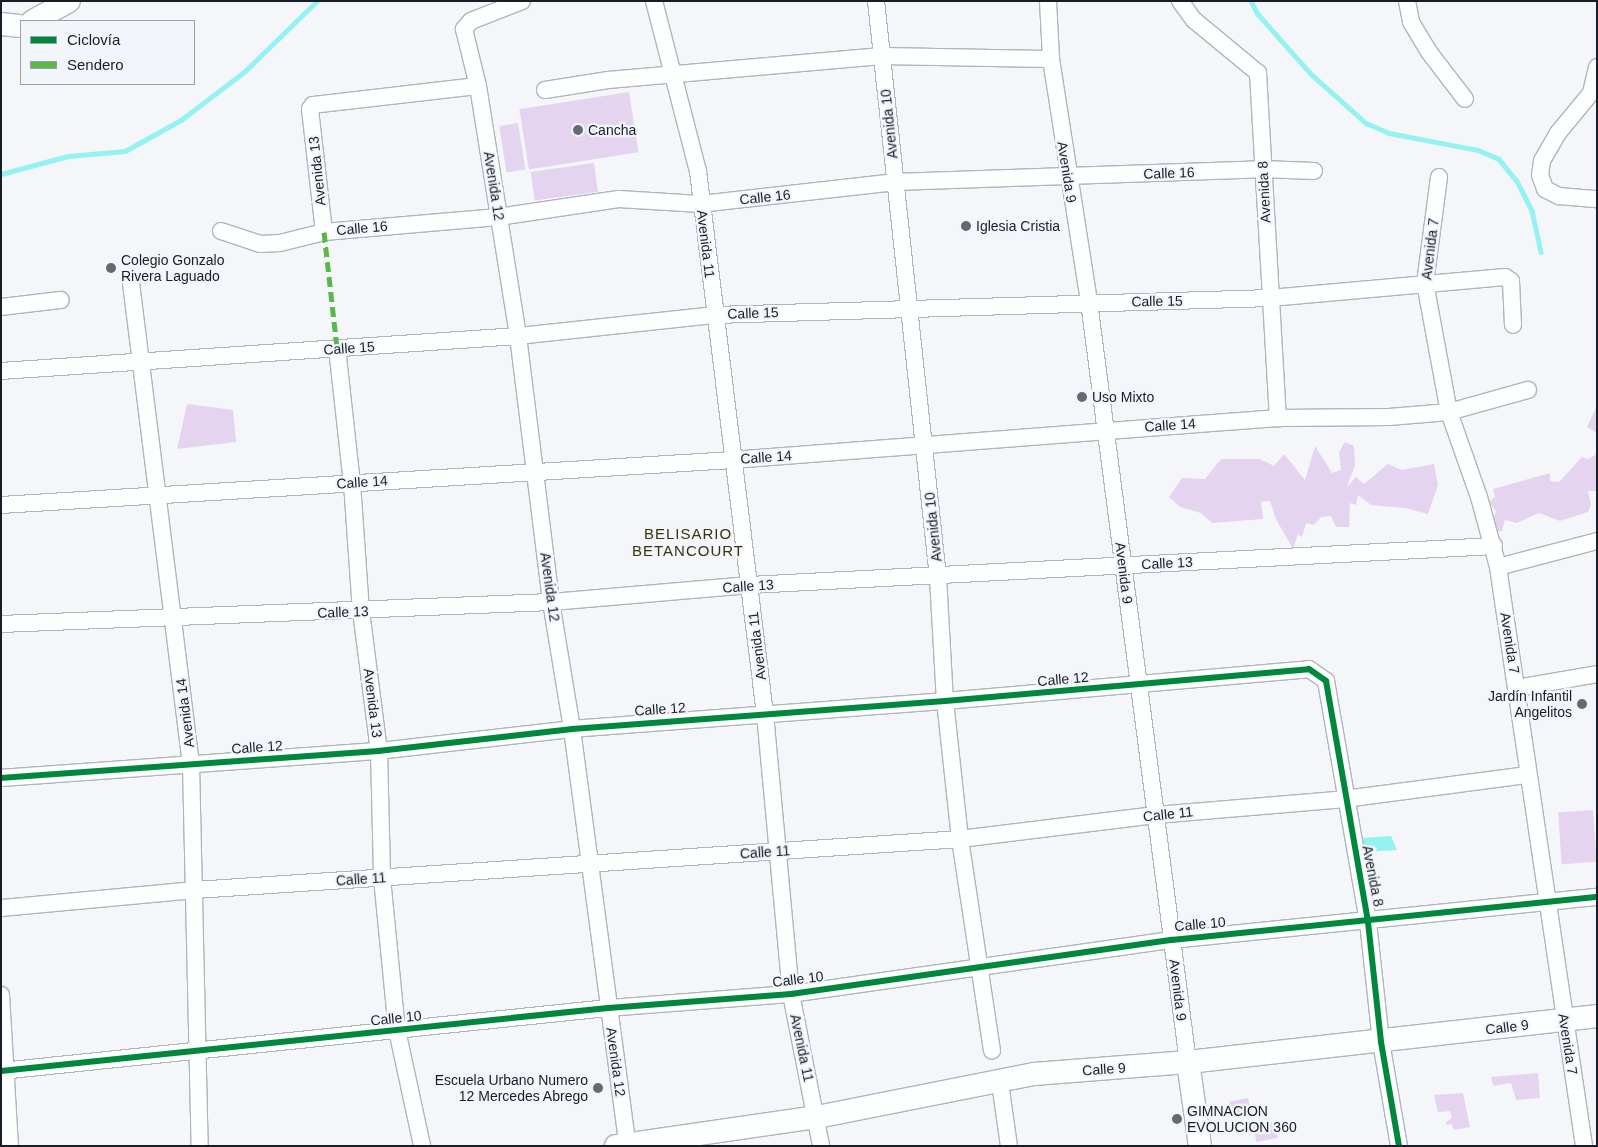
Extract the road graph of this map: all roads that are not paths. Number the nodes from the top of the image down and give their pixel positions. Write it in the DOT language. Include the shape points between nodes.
graph roads {
  1 [pos="69,1"];
  2 [pos="522,1"];
  3 [pos="654,1"];
  4 [pos="876,1"];
  5 [pos="1048,1"];
  6 [pos="1180,1"];
  7 [pos="1407,1"];
  8 [pos="35,20"];
  9 [pos="1,24"];
  10 [pos="20,26"];
  11 [pos="882,56"];
  12 [pos="1051,59"];
  13 [pos="1597,67"];
  14 [pos="671,76"];
  15 [pos="478,86"];
  16 [pos="545,90"];
  17 [pos="1594,94"];
  18 [pos="1465,99"];
  19 [pos="1262,169"];
  20 [pos="1314,171"];
  21 [pos="1440,177"];
  22 [pos="1067,178"];
  23 [pos="895,182"];
  24 [pos="1597,199"];
  25 [pos="700,204"];
  26 [pos="498,217"];
  27 [pos="221,231"];
  28 [pos="324,232"];
  29 [pos="131,283"];
  30 [pos="1425,283"];
  31 [pos="1270,298"];
  32 [pos="61,300"];
  33 [pos="1089,302"];
  34 [pos="1,307"];
  35 [pos="909,307"];
  36 [pos="715,314"];
  37 [pos="1513,325"];
  38 [pos="518,336"];
  39 [pos="337,348"];
  40 [pos="141,364"];
  41 [pos="1,371"];
  42 [pos="1528,390"];
  43 [pos="1449,412"];
  44 [pos="1278,418"];
  45 [pos="1106,429"];
  46 [pos="924,445"];
  47 [pos="732,460"];
  48 [pos="534,470"];
  49 [pos="352,482"];
  50 [pos="159,496"];
  51 [pos="1,505"];
  52 [pos="1597,541"];
  53 [pos="1494,546"];
  54 [pos="1123,565"];
  55 [pos="1498,567"];
  56 [pos="938,577"];
  57 [pos="750,585"];
  58 [pos="551,602"];
  59 [pos="361,612"];
  60 [pos="174,616"];
  61 [pos="1,624"];
  62 [pos="1319,674"];
  63 [pos="1597,674"];
  64 [pos="1139,686"];
  65 [pos="1517,688"];
  66 [pos="945,701"];
  67 [pos="765,714"];
  68 [pos="572,729"];
  69 [pos="379,751"];
  70 [pos="191,764"];
  71 [pos="1527,775"];
  72 [pos="1,778"];
  73 [pos="1345,799"];
  74 [pos="1156,814"];
  75 [pos="960,839"];
  76 [pos="776,852"];
  77 [pos="590,863"];
  78 [pos="382,878"];
  79 [pos="195,890"];
  80 [pos="1597,897"];
  81 [pos="1547,902"];
  82 [pos="1,908"];
  83 [pos="1368,922"];
  84 [pos="1172,940"];
  85 [pos="980,966"];
  86 [pos="791,994"];
  87 [pos="1,995"];
  88 [pos="608,1008"];
  89 [pos="1597,1016"];
  90 [pos="1563,1020"];
  91 [pos="397,1030"];
  92 [pos="1381,1042"];
  93 [pos="197,1050"];
  94 [pos="992,1051"];
  95 [pos="1188,1062"];
  96 [pos="3,1071"];
  97 [pos="1000,1083"];
  98 [pos="817,1117"];
  99 [pos="624,1145"];
  100 [pos="10,1146"];
  101 [pos="200,1146"];
  102 [pos="422,1146"];
  103 [pos="821,1146"];
  104 [pos="1008,1146"];
  105 [pos="1200,1146"];
  106 [pos="1399,1146"];
  107 [pos="1584,1146"];
  1 -- 8 [label="street"];
  2 -- 15 [label="street, Avenida 12" via="470,20 464,29"];
  3 -- 14 [label="street, Avenida 11"];
  4 -- 11 [label="street, Avenida 10"];
  5 -- 12 [label="street, Avenida 9"];
  6 -- 19 [label="street, Avenida 8" via="1194,20 1258,73"];
  7 -- 18 [label="street" via="1411,22"];
  9 -- 10 [label="street"];
  11 -- 12 [label="street"];
  11 -- 14 [label="street"];
  11 -- 23 [label="street, Avenida 10"];
  12 -- 22 [label="street, Avenida 9"];
  13 -- 17 [label="street"];
  14 -- 16 [label="street" via="608,80"];
  14 -- 25 [label="street, Avenida 11" via="698,171"];
  15 -- 26 [label="street, Avenida 12"];
  15 -- 28 [label="street, Avenida 13" via="320,101 310,109"];
  17 -- 24 [label="street" via="1558,133 1542,161 1540,175 1546,188 1559,196"];
  19 -- 20 [label="street, Calle 16"];
  19 -- 22 [label="street, Calle 16"];
  19 -- 31 [label="street, Avenida 8"];
  21 -- 30 [label="street, Avenida 7"];
  22 -- 23 [label="street, Calle 16"];
  22 -- 33 [label="street, Avenida 9"];
  23 -- 25 [label="street, Calle 16"];
  23 -- 35 [label="street, Avenida 10"];
  25 -- 26 [label="street, Calle 16" via="619,199"];
  25 -- 36 [label="street, Avenida 11"];
  26 -- 28 [label="street, Calle 16"];
  26 -- 38 [label="street, Avenida 12"];
  27 -- 28 [label="street, Calle 16" via="260,244 280,243"];
  29 -- 40 [label="street, Avenida 14"];
  30 -- 31 [label="street, Calle 15"];
  30 -- 37 [label="street, Calle 15" via="1505,277 1511,281"];
  30 -- 43 [label="street, Avenida 7"];
  31 -- 33 [label="street, Calle 15"];
  31 -- 44 [label="street, Avenida 8"];
  32 -- 34 [label="street"];
  33 -- 35 [label="street, Calle 15"];
  33 -- 45 [label="street, Avenida 9"];
  35 -- 36 [label="street, Calle 15"];
  35 -- 46 [label="street, Avenida 10"];
  36 -- 38 [label="street, Calle 15"];
  36 -- 47 [label="street, Avenida 11"];
  38 -- 39 [label="street, Calle 15"];
  38 -- 48 [label="street, Avenida 12"];
  39 -- 40 [label="street, Calle 15"];
  39 -- 49 [label="street, Avenida 13"];
  40 -- 41 [label="street, Calle 15"];
  40 -- 50 [label="street, Avenida 14"];
  42 -- 43 [label="street, Calle 14"];
  43 -- 44 [label="street, Calle 14" via="1389,417"];
  43 -- 53 [label="street, Avenida 7"];
  44 -- 45 [label="street, Calle 14"];
  45 -- 46 [label="street, Calle 14"];
  45 -- 54 [label="street, Avenida 9"];
  46 -- 47 [label="street, Calle 14"];
  46 -- 56 [label="street, Avenida 10"];
  47 -- 48 [label="street, Calle 14"];
  47 -- 57 [label="street, Avenida 11"];
  48 -- 49 [label="street, Calle 14"];
  48 -- 58 [label="street, Avenida 12"];
  49 -- 50 [label="street, Calle 14"];
  49 -- 59 [label="street, Avenida 13"];
  50 -- 51 [label="street, Calle 14"];
  50 -- 60 [label="street, Avenida 14"];
  52 -- 55 [label="street"];
  53 -- 54 [label="street, Calle 13"];
  53 -- 55 [label="street, Avenida 7"];
  54 -- 56 [label="street, Calle 13"];
  54 -- 64 [label="street, Avenida 9"];
  55 -- 65 [label="street, Avenida 7"];
  56 -- 57 [label="street, Calle 13"];
  56 -- 66 [label="street, Avenida 10"];
  57 -- 58 [label="street, Calle 13"];
  57 -- 67 [label="street, Avenida 11"];
  58 -- 59 [label="street, Calle 13"];
  58 -- 68 [label="street, Avenida 12"];
  59 -- 60 [label="street, Calle 13"];
  59 -- 69 [label="street, Avenida 13"];
  60 -- 61 [label="street, Calle 13"];
  60 -- 70 [label="street, Avenida 14"];
  62 -- 64 [label="street, Calle 12" via="1309,669"];
  62 -- 73 [label="street, Avenida 8" via="1326,681"];
  63 -- 65 [label="street"];
  64 -- 66 [label="street, Calle 12"];
  64 -- 74 [label="street, Avenida 9"];
  65 -- 71 [label="street, Avenida 7"];
  66 -- 67 [label="street, Calle 12"];
  66 -- 75 [label="street, Avenida 10"];
  67 -- 68 [label="street, Calle 12"];
  67 -- 76 [label="street, Avenida 11"];
  68 -- 69 [label="street, Calle 12"];
  68 -- 77 [label="street, Avenida 12"];
  69 -- 70 [label="street, Calle 12"];
  69 -- 78 [label="street, Avenida 13"];
  70 -- 72 [label="street, Calle 12"];
  70 -- 79 [label="street, Avenida 14"];
  71 -- 73 [label="street, Calle 11"];
  71 -- 81 [label="street, Avenida 7"];
  73 -- 74 [label="street, Calle 11"];
  73 -- 83 [label="street, Avenida 8"];
  74 -- 75 [label="street, Calle 11"];
  74 -- 84 [label="street, Avenida 9"];
  75 -- 76 [label="street, Calle 11"];
  75 -- 85 [label="street, Avenida 10"];
  76 -- 77 [label="street, Calle 11"];
  76 -- 86 [label="street, Avenida 11"];
  77 -- 78 [label="street, Calle 11"];
  77 -- 88 [label="street, Avenida 12"];
  78 -- 79 [label="street, Calle 11"];
  78 -- 91 [label="street, Avenida 13"];
  79 -- 82 [label="street, Calle 11"];
  79 -- 93 [label="street, Avenida 14"];
  80 -- 81 [label="street, Calle 10"];
  81 -- 83 [label="street, Calle 10"];
  81 -- 90 [label="street, Avenida 7"];
  83 -- 84 [label="street, Calle 10"];
  83 -- 92 [label="street, Avenida 8"];
  84 -- 85 [label="street, Calle 10"];
  84 -- 95 [label="street, Avenida 9"];
  85 -- 86 [label="street, Calle 10"];
  85 -- 94 [label="street, Avenida 10"];
  86 -- 88 [label="street, Calle 10"];
  86 -- 98 [label="street, Avenida 11"];
  87 -- 96 [label="street"];
  88 -- 91 [label="street, Calle 10"];
  88 -- 99 [label="street, Avenida 12"];
  89 -- 90 [label="street, Calle 9"];
  90 -- 92 [label="street, Calle 9"];
  90 -- 107 [label="street, Avenida 7"];
  91 -- 93 [label="street, Calle 10"];
  91 -- 102 [label="street, Avenida 13"];
  92 -- 95 [label="street, Calle 9"];
  92 -- 106 [label="street, Avenida 8"];
  93 -- 96 [label="street, Calle 10"];
  93 -- 101 [label="street, Avenida 14"];
  95 -- 97 [label="street, Calle 9" via="1034,1074"];
  95 -- 105 [label="street, Avenida 9"];
  96 -- 100 [label="street"];
  97 -- 98 [label="street, Calle 9"];
  97 -- 104 [label="street"];
  98 -- 99 [label="street, Calle 9"];
  98 -- 103 [label="street, Avenida 11"];
}
